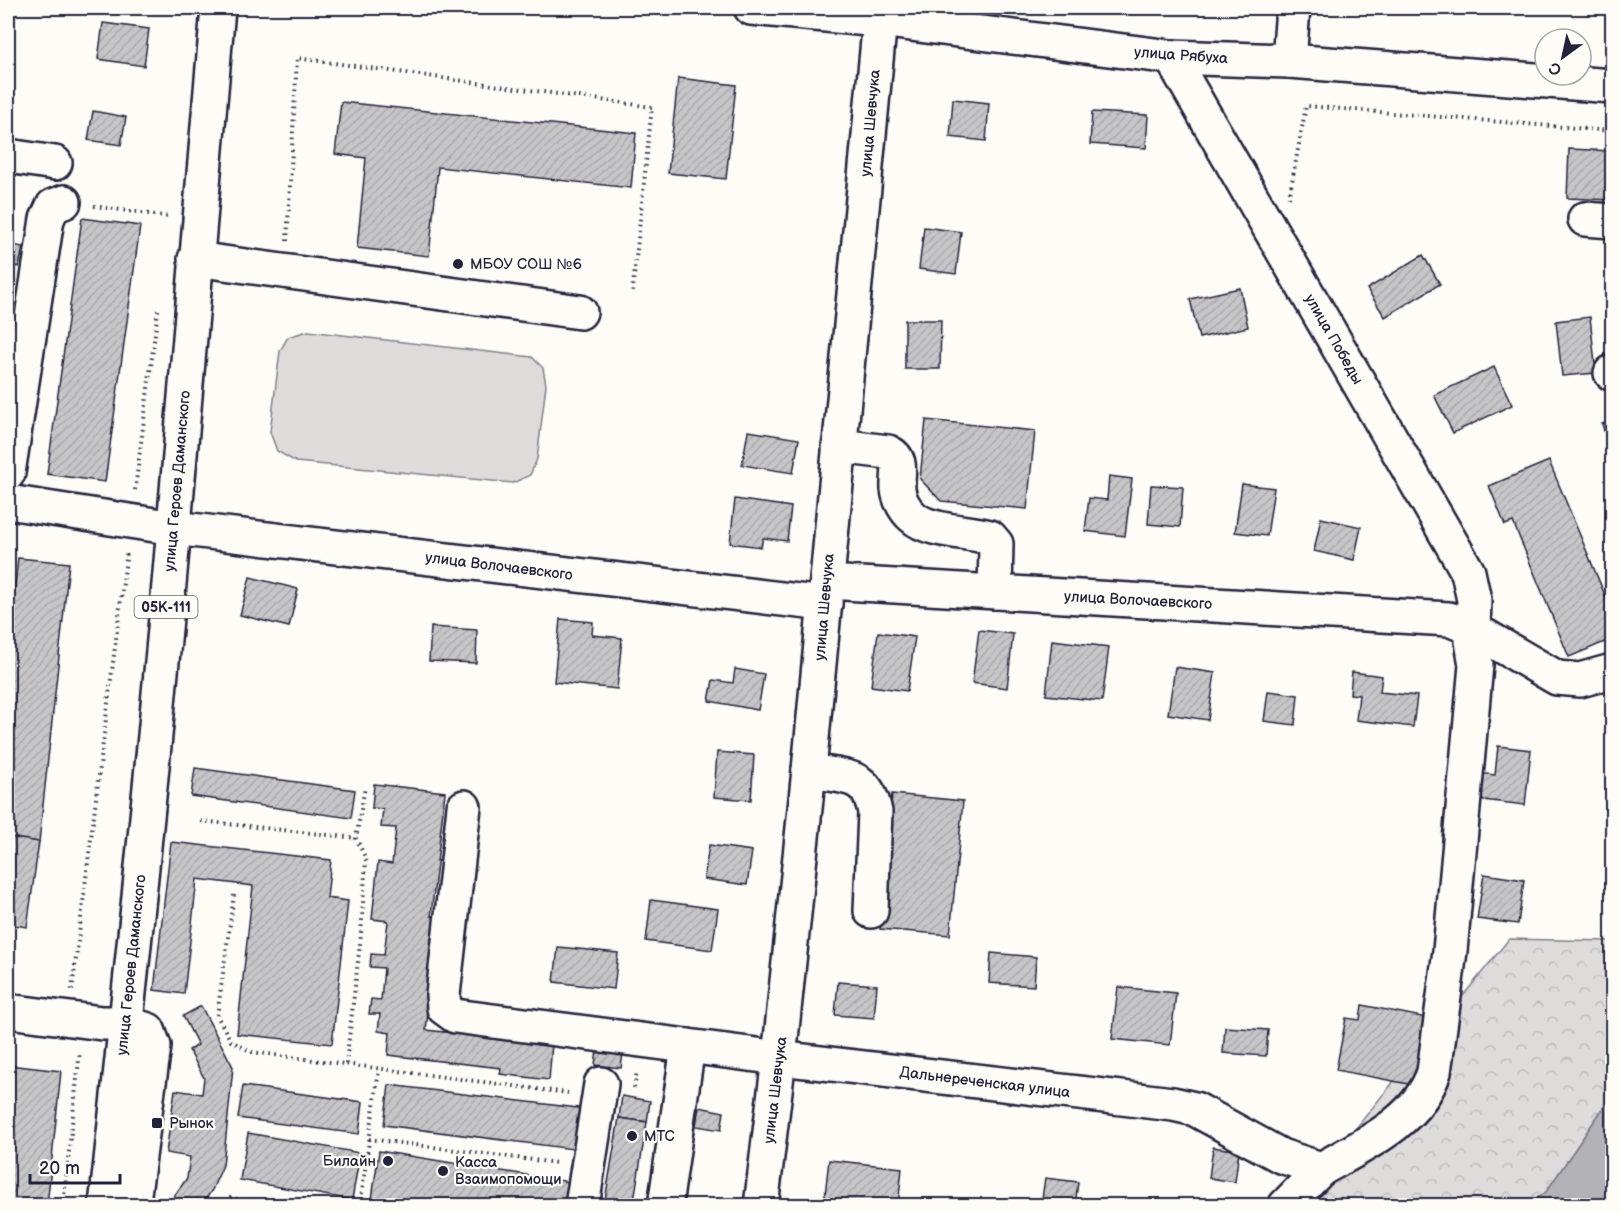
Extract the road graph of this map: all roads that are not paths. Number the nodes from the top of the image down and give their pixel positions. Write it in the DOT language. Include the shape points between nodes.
graph roads {
  1 [pos="218,8"];
  2 [pos="751,8"];
  3 [pos="1293,8"];
  4 [pos="880,14"];
  5 [pos="1172,57"];
  6 [pos="1289,61"];
  7 [pos="1612,86"];
  8 [pos="8,156"];
  9 [pos="56,163"];
  10 [pos="64,202"];
  11 [pos="195,259"];
  12 [pos="580,312"];
  13 [pos="839,446"];
  14 [pos="8,473"];
  15 [pos="8,502"];
  16 [pos="174,528"];
  17 [pos="995,592"];
  18 [pos="826,593"];
  19 [pos="1461,624"];
  20 [pos="1612,671"];
  21 [pos="809,771"];
  22 [pos="464,807"];
  23 [pos="871,911"];
  24 [pos="8,1011"];
  25 [pos="103,1029"];
  26 [pos="779,1058"];
  27 [pos="686,1059"];
  28 [pos="601,1084"];
  29 [pos="1322,1169"];
  30 [pos="106,1206"];
  31 [pos="131,1206"];
  32 [pos="582,1206"];
  33 [pos="665,1206"];
  34 [pos="761,1206"];
  35 [pos="1285,1206"];
  1 -- 11 [label="main road, улица Героев Даманского / 05К-111"];
  2 -- 4 [label="main road, улица Рябуха"];
  3 -- 6 [label="main road"];
  4 -- 5 [label="main road, улица Рябуха"];
  4 -- 13 [label="main road, улица Шевчука"];
  5 -- 6 [label="main road, улица Рябуха"];
  5 -- 19 [label="main road, улица Победы" via="1468,572 1474,600"];
  6 -- 7 [label="main road, улица Рябуха"];
  8 -- 9 [label="main road"];
  10 -- 14 [label="main road" via="53,206 47,219"];
  11 -- 12 [label="main road"];
  11 -- 16 [label="main road, улица Героев Даманского / 05К-111"];
  13 -- 17 [label="main road" via="895,455 898,490 904,508 914,519 929,526 990,537 996,544"];
  13 -- 18 [label="main road, улица Шевчука"];
  15 -- 16 [label="main road, улица Волочаевского"];
  16 -- 18 [label="main road, улица Волочаевского"];
  16 -- 25 [label="main road, улица Героев Даманского / 05К-111"];
  17 -- 18 [label="main road, улица Волочаевского"];
  17 -- 19 [label="main road, улица Волочаевского"];
  18 -- 21 [label="main road, улица Шевчука"];
  19 -- 20 [label="main road" via="1557,678 1581,680"];
  19 -- 29 [label="main road, улица Победы" via="1472,641 1476,665 1450,951 1434,1072 1424,1096 1397,1123"];
  21 -- 23 [label="main road" via="855,779 873,800"];
  21 -- 26 [label="main road, улица Шевчука"];
  22 -- 27 [label="main road, Дальнереченская улица" via="444,1008 455,1016"];
  24 -- 25 [label="main road"];
  25 -- 30 [label="main road, улица Героев Даманского / 05К-111"];
  25 -- 31 [label="main road" via="148,1030 154,1046"];
  26 -- 27 [label="main road, Дальнереченская улица"];
  26 -- 29 [label="main road, Дальнереченская улица" via="1191,1107 1281,1156"];
  26 -- 34 [label="main road, улица Шевчука"];
  27 -- 33 [label="main road"];
  28 -- 32 [label="main road"];
  29 -- 35 [label="main road, улица Победы"];
}
